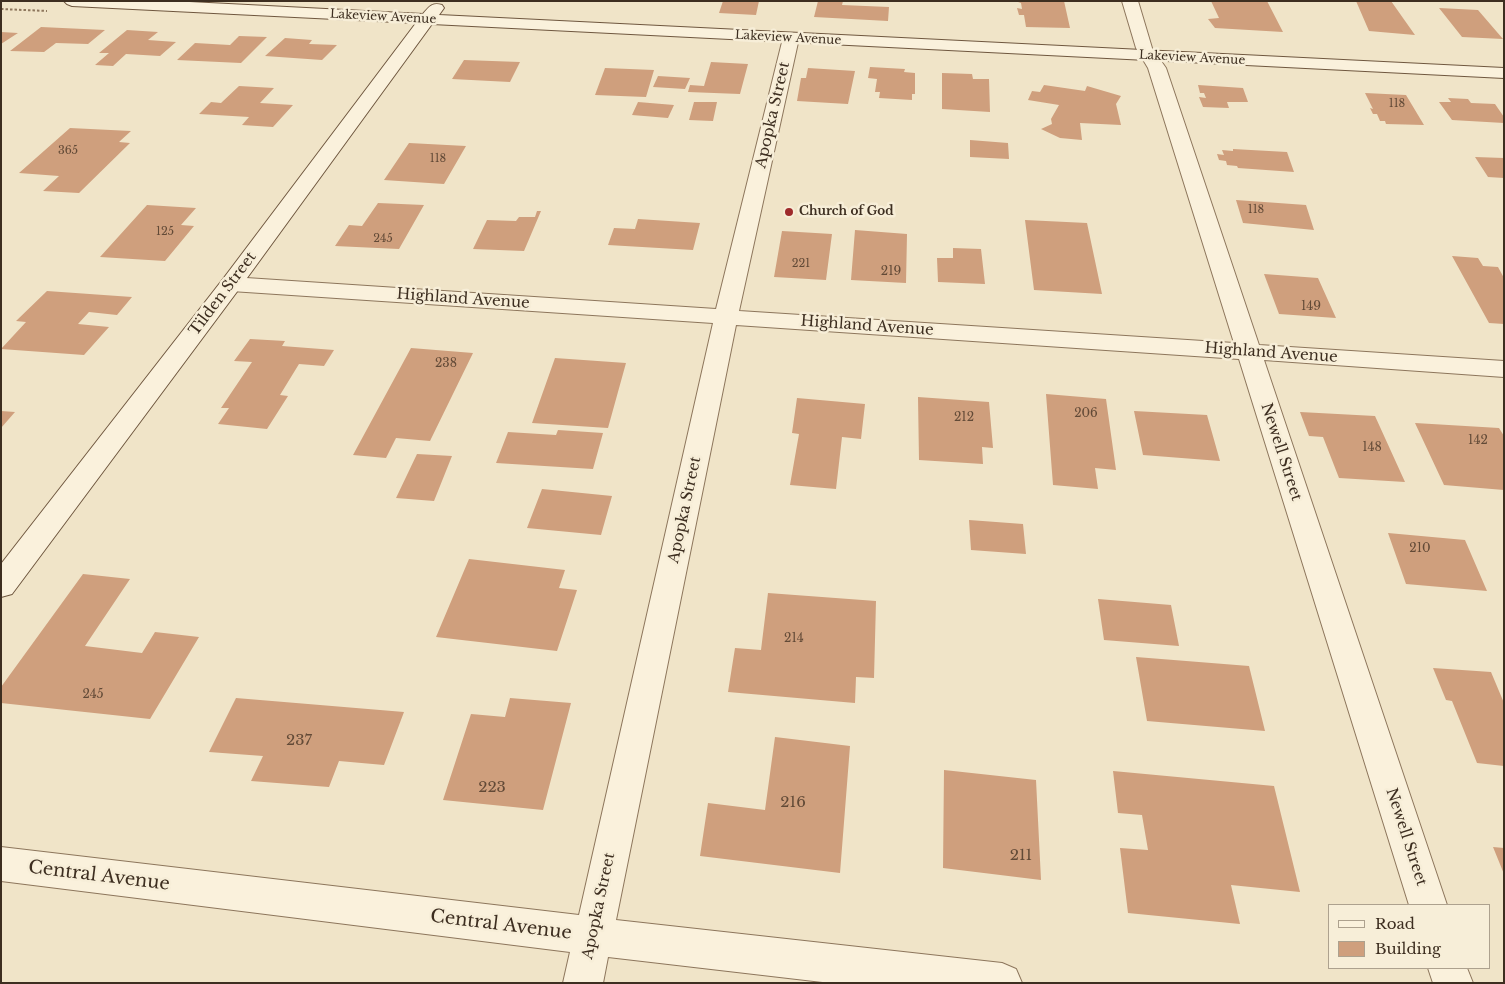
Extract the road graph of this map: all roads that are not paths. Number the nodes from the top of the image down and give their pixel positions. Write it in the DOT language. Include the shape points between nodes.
graph roads {
  1 [pos="72,1"];
  2 [pos="442,1"];
  3 [pos="1130,1"];
  4 [pos="428,20"];
  5 [pos="791,38"];
  6 [pos="1150,56"];
  7 [pos="1504,73"];
  8 [pos="231,284"];
  9 [pos="726,317"];
  10 [pos="1248,352"];
  11 [pos="1504,369"];
  12 [pos="1,586"];
  13 [pos="1,864"];
  14 [pos="1428,904"];
  15 [pos="592,936"];
  16 [pos="1448,969"];
  17 [pos="583,983"];
  18 [pos="1002,983"];
  19 [pos="1453,983"];
  1 -- 4 [label="street, Lakeview Avenue"];
  2 -- 4 [label="street, Tilden Street"];
  3 -- 6 [label="street, Newell Street" via="1144,48"];
  4 -- 5 [label="street, Lakeview Avenue"];
  4 -- 8 [label="street, Tilden Street"];
  5 -- 6 [label="street, Lakeview Avenue"];
  5 -- 9 [label="street, Apopka Street"];
  6 -- 7 [label="street, Lakeview Avenue"];
  6 -- 10 [label="street, Newell Street" via="1157,68"];
  8 -- 9 [label="street, Highland Avenue"];
  8 -- 12 [label="street, Tilden Street"];
  9 -- 10 [label="street, Highland Avenue"];
  9 -- 15 [label="street, Apopka Street"];
  10 -- 11 [label="street, Highland Avenue"];
  10 -- 14 [label="street, Newell Street"];
  13 -- 15 [label="street, Central Avenue"];
  15 -- 17 [label="street, Apopka Street"];
  15 -- 18 [label="street, Central Avenue"];
  16 -- 19 [label="street"];
}
